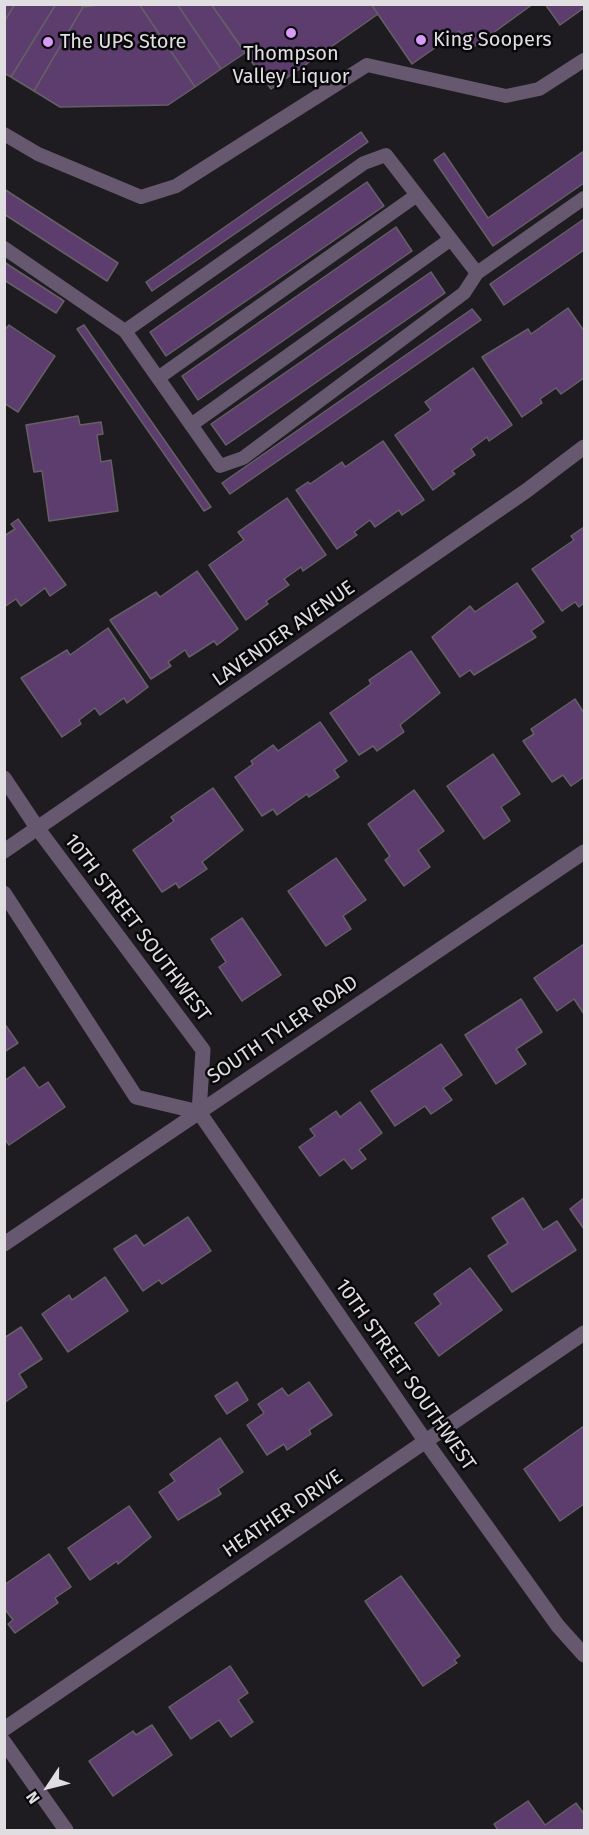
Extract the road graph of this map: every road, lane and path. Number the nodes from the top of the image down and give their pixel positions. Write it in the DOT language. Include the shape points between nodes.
graph roads {
  1 [pos="585,60"];
  2 [pos="4,134"];
  3 [pos="417,195"];
  4 [pos="585,198"];
  5 [pos="451,239"];
  6 [pos="4,248"];
  7 [pos="477,273"];
  8 [pos="125,331"];
  9 [pos="158,378"];
  10 [pos="191,425"];
  11 [pos="585,447"];
  12 [pos="4,778"];
  13 [pos="38,829"];
  14 [pos="4,851"];
  15 [pos="585,852"];
  16 [pos="4,893"];
  17 [pos="199,1112"];
  18 [pos="4,1244"];
  19 [pos="585,1333"];
  20 [pos="426,1442"];
  21 [pos="585,1655"];
  22 [pos="4,1729"];
  23 [pos="4,1742"];
  24 [pos="66,1830"];
  1 -- 2 [label="lane" via="538,90 506,96 367,65 176,186 141,197 38,154"];
  3 -- 5 [label="lane"];
  3 -- 8 [label="lane" via="386,155 364,162"];
  3 -- 9 [label="lane"];
  4 -- 7 [label="lane"];
  5 -- 7 [label="lane"];
  5 -- 10 [label="lane"];
  6 -- 8 [label="lane"];
  7 -- 10 [label="lane" via="464,293 243,458 220,466"];
  8 -- 9 [label="lane"];
  9 -- 10 [label="lane"];
  11 -- 13 [label="street, LAVENDER AVENUE"];
  12 -- 13 [label="street, 10TH STREET SOUTHWEST"];
  13 -- 14 [label="street, LAVENDER AVENUE"];
  13 -- 17 [label="street, 10TH STREET SOUTHWEST" via="202,1050"];
  15 -- 17 [label="street, SOUTH TYLER ROAD"];
  16 -- 17 [label="street" via="136,1097"];
  17 -- 18 [label="street, SOUTH TYLER ROAD"];
  17 -- 20 [label="street, 10TH STREET SOUTHWEST"];
  19 -- 20 [label="street, HEATHER DRIVE"];
  20 -- 21 [label="street, 10TH STREET SOUTHWEST" via="558,1626"];
  20 -- 22 [label="street, HEATHER DRIVE"];
  23 -- 24 [label="street"];
}
